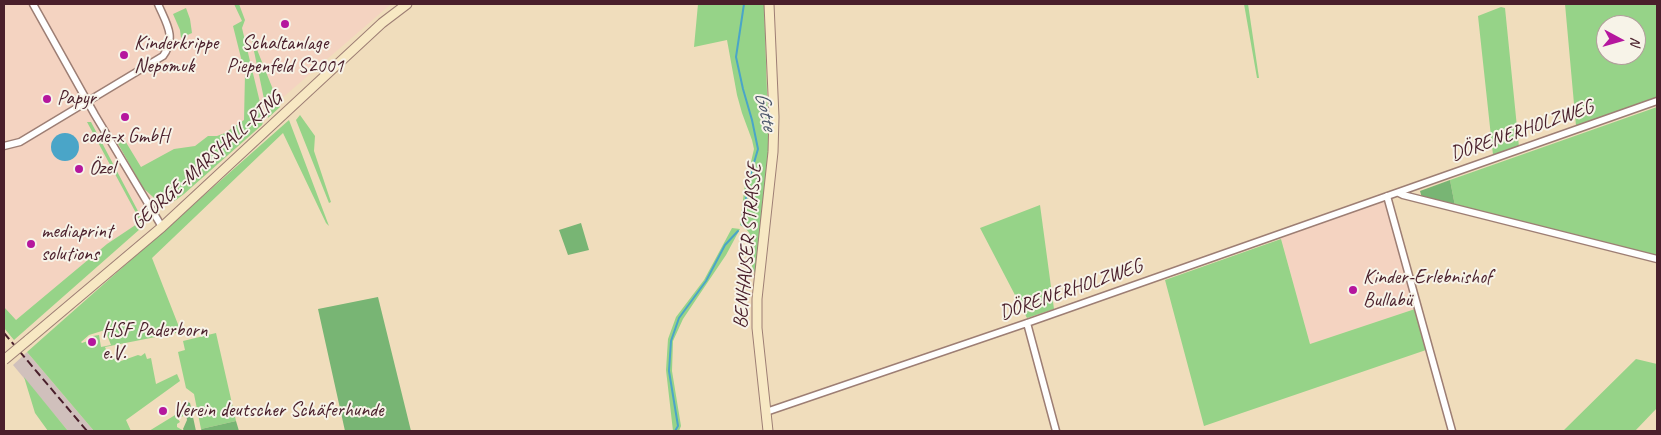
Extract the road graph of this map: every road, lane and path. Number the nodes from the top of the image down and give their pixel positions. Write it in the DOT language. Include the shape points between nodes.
graph roads {
  1 [pos="33,4"];
  2 [pos="158,4"];
  3 [pos="407,4"];
  4 [pos="770,4"];
  5 [pos="1657,101"];
  6 [pos="88,102"];
  7 [pos="4,146"];
  8 [pos="1399,193"];
  9 [pos="1387,196"];
  10 [pos="162,227"];
  11 [pos="1657,259"];
  12 [pos="1027,323"];
  13 [pos="4,360"];
  14 [pos="766,412"];
  15 [pos="768,431"];
  16 [pos="1056,431"];
  17 [pos="1452,431"];
  1 -- 6 [label="street"];
  2 -- 6 [label="street" via="170,35 170,44 163,56"];
  3 -- 10 [label="main road, GEORGE-MARSHALL-RING" via="382,23"];
  4 -- 14 [label="main road, BENHAUSER STRASSE" via="773,152 757,299"];
  5 -- 8 [label="street, DÖRENERHOLZWEG"];
  6 -- 7 [label="street" via="20,142"];
  6 -- 10 [label="street"];
  8 -- 9 [label="street, DÖRENERHOLZWEG"];
  8 -- 11 [label="street"];
  9 -- 12 [label="street, DÖRENERHOLZWEG"];
  9 -- 17 [label="street"];
  10 -- 13 [label="main road, GEORGE-MARSHALL-RING, bridge"];
  12 -- 14 [label="street, DÖRENERHOLZWEG"];
  12 -- 16 [label="street"];
  14 -- 15 [label="main road, BENHAUSER STRASSE"];
}
